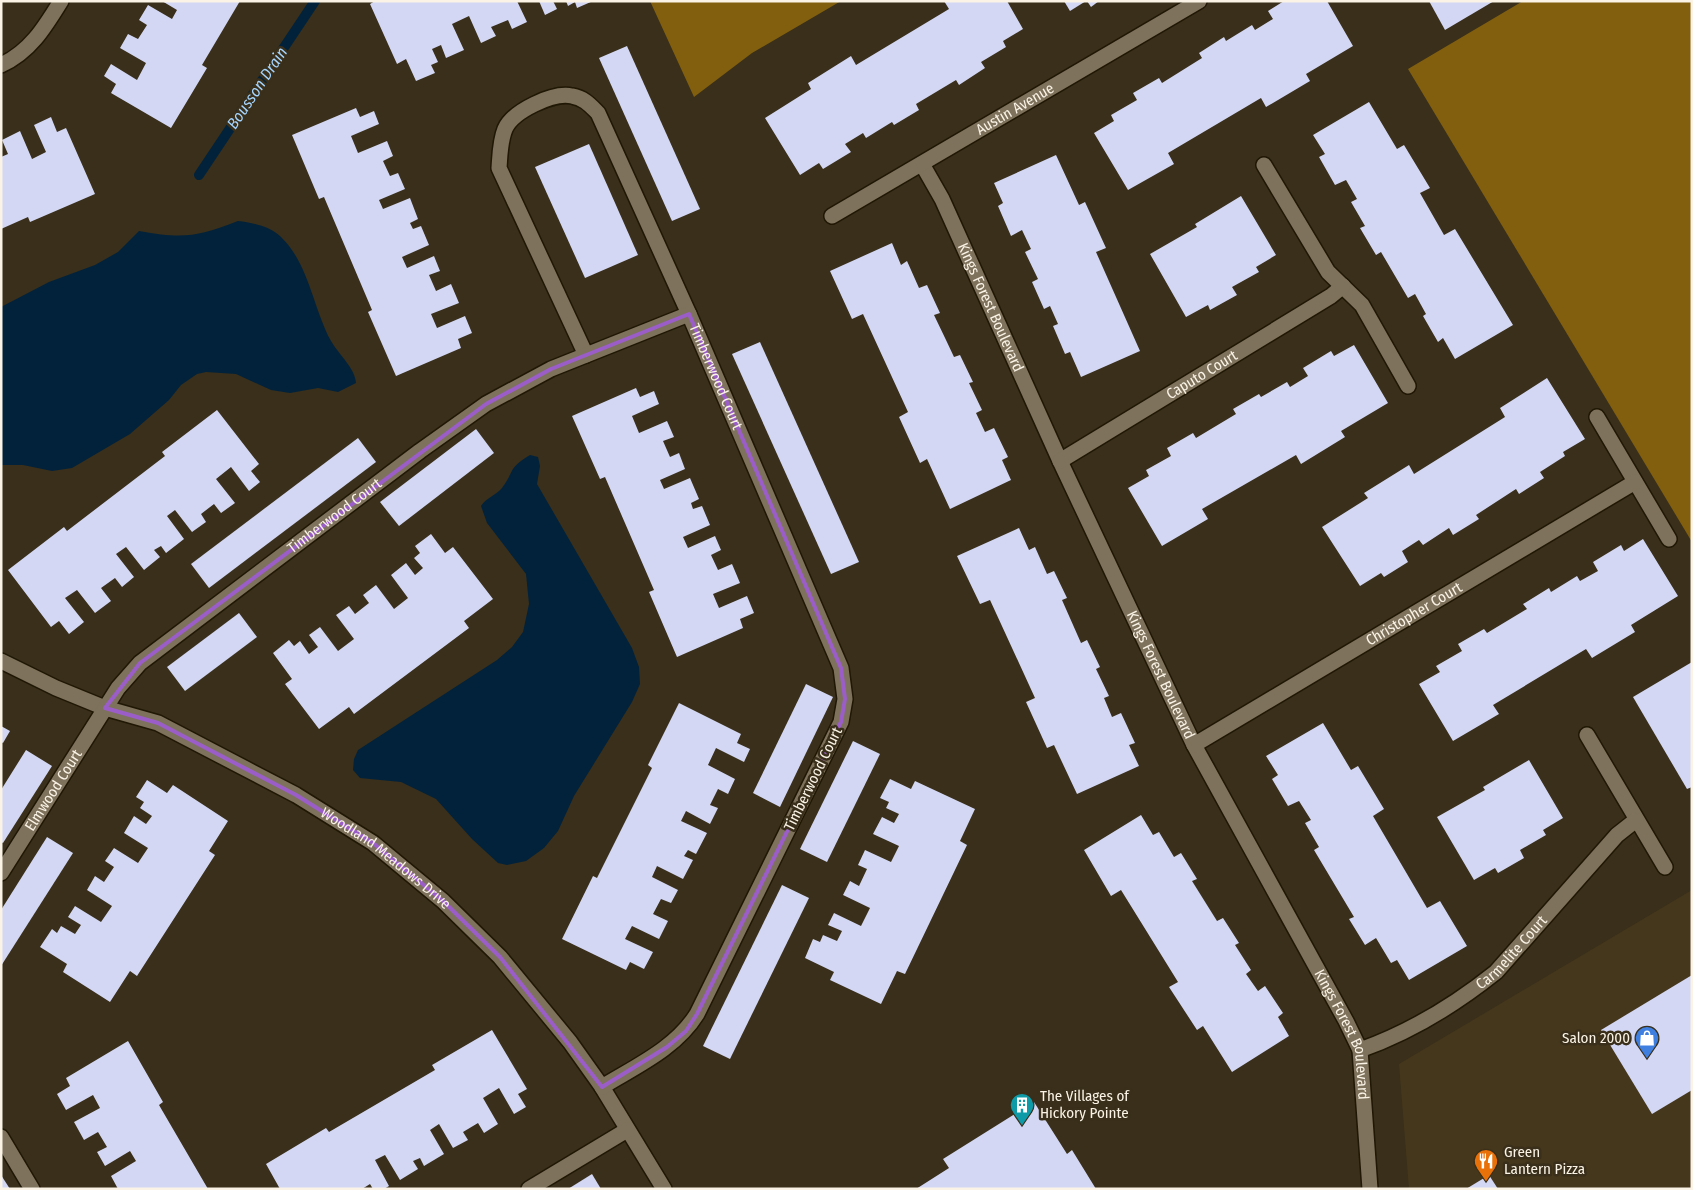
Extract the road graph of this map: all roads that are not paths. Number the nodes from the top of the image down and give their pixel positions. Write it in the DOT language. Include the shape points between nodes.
graph roads {
  1 [pos="60,1"];
  2 [pos="1199,1"];
  3 [pos="1,65"];
  4 [pos="922,164"];
  5 [pos="1264,165"];
  6 [pos="832,216"];
  7 [pos="1343,286"];
  8 [pos="689,314"];
  9 [pos="586,355"];
  10 [pos="1408,386"];
  11 [pos="1597,417"];
  12 [pos="1060,462"];
  13 [pos="1635,482"];
  14 [pos="1669,539"];
  15 [pos="1,661"];
  16 [pos="105,708"];
  17 [pos="1587,735"];
  18 [pos="1194,745"];
  19 [pos="1636,820"];
  20 [pos="1665,867"];
  21 [pos="1,873"];
  22 [pos="1360,1050"];
  23 [pos="602,1087"];
  24 [pos="627,1130"];
  25 [pos="1,1137"];
  26 [pos="32,1189"];
  27 [pos="529,1189"];
  28 [pos="664,1189"];
  29 [pos="1370,1189"];
  1 -- 3 [label="street" via="43,30 26,50"];
  2 -- 4 [label="street, Austin Avenue"];
  4 -- 6 [label="street, Austin Avenue"];
  4 -- 12 [label="street, Kings Forest Boulevard" via="942,200"];
  5 -- 7 [label="street" via="1328,272"];
  7 -- 10 [label="street" via="1362,305"];
  7 -- 12 [label="street, Caputo Court"];
  8 -- 9 [label="street, Timberwood Court"];
  8 -- 9 [label="street, Timberwood Court" via="598,113 584,100 571,95 551,98 519,112 506,128 500,145 499,168"];
  8 -- 23 [label="street, Timberwood Court" via="841,668 845,699 841,722 697,1014 686,1031 667,1048"];
  9 -- 16 [label="street, Timberwood Court" via="551,369 486,404 420,451 140,663"];
  11 -- 13 [label="street"];
  12 -- 18 [label="street, Kings Forest Boulevard"];
  13 -- 14 [label="street"];
  13 -- 18 [label="street, Christopher Court"];
  15 -- 16 [label="street, Woodland Meadows Drive"];
  16 -- 21 [label="street, Elmwood Court"];
  16 -- 23 [label="street, Woodland Meadows Drive" via="158,723 296,795 373,843 443,900 500,957 570,1042"];
  17 -- 19 [label="street"];
  18 -- 22 [label="street, Kings Forest Boulevard"];
  19 -- 20 [label="street"];
  19 -- 22 [label="street, Carmelite Court" via="1618,835 1496,972 1411,1027"];
  22 -- 29 [label="street, Kings Forest Boulevard"];
  23 -- 24 [label="street, Woodland Meadows Drive"];
  24 -- 27 [label="street"];
  24 -- 28 [label="street, Woodland Meadows Drive"];
  25 -- 26 [label="street"];
}
